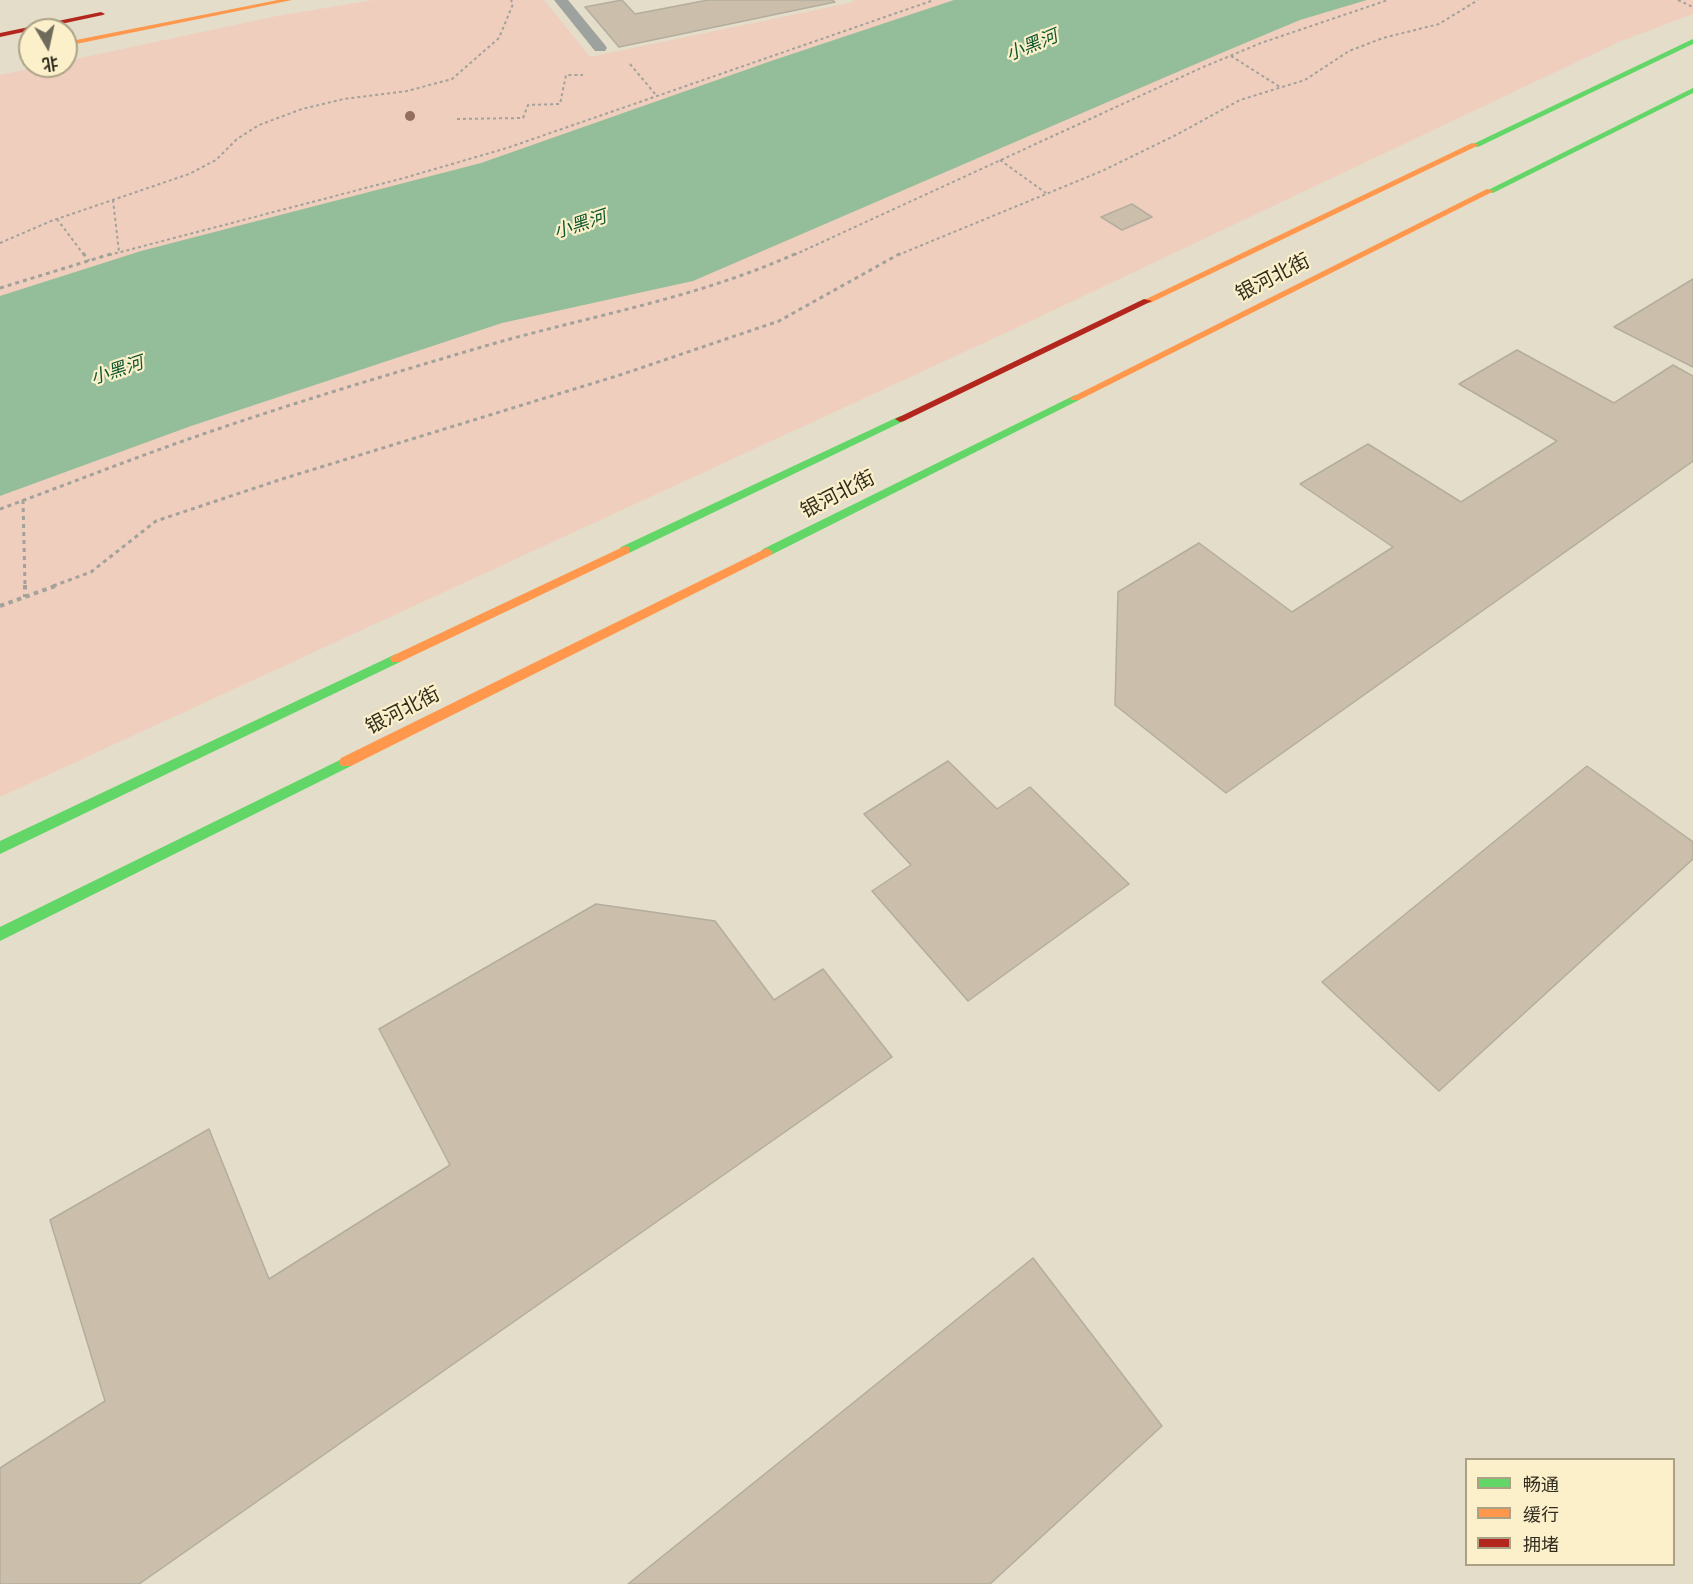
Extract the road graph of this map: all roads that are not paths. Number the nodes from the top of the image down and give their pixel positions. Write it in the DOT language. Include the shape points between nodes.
graph roads {
  1 [pos="289,0"];
  2 [pos="561,0"];
  3 [pos="114,11"];
  4 [pos="0,35"];
  5 [pos="1693,41"];
  6 [pos="78,42"];
  7 [pos="600,48"];
  8 [pos="1693,90"];
  9 [pos="0,848"];
  10 [pos="0,934"];
  1 -- 6 [label="main road"];
  2 -- 7 [label="lane"];
  3 -- 4 [label="main road"];
  5 -- 9 [label="main road, 银河北街"];
  8 -- 10 [label="main road, 银河北街"];
}
